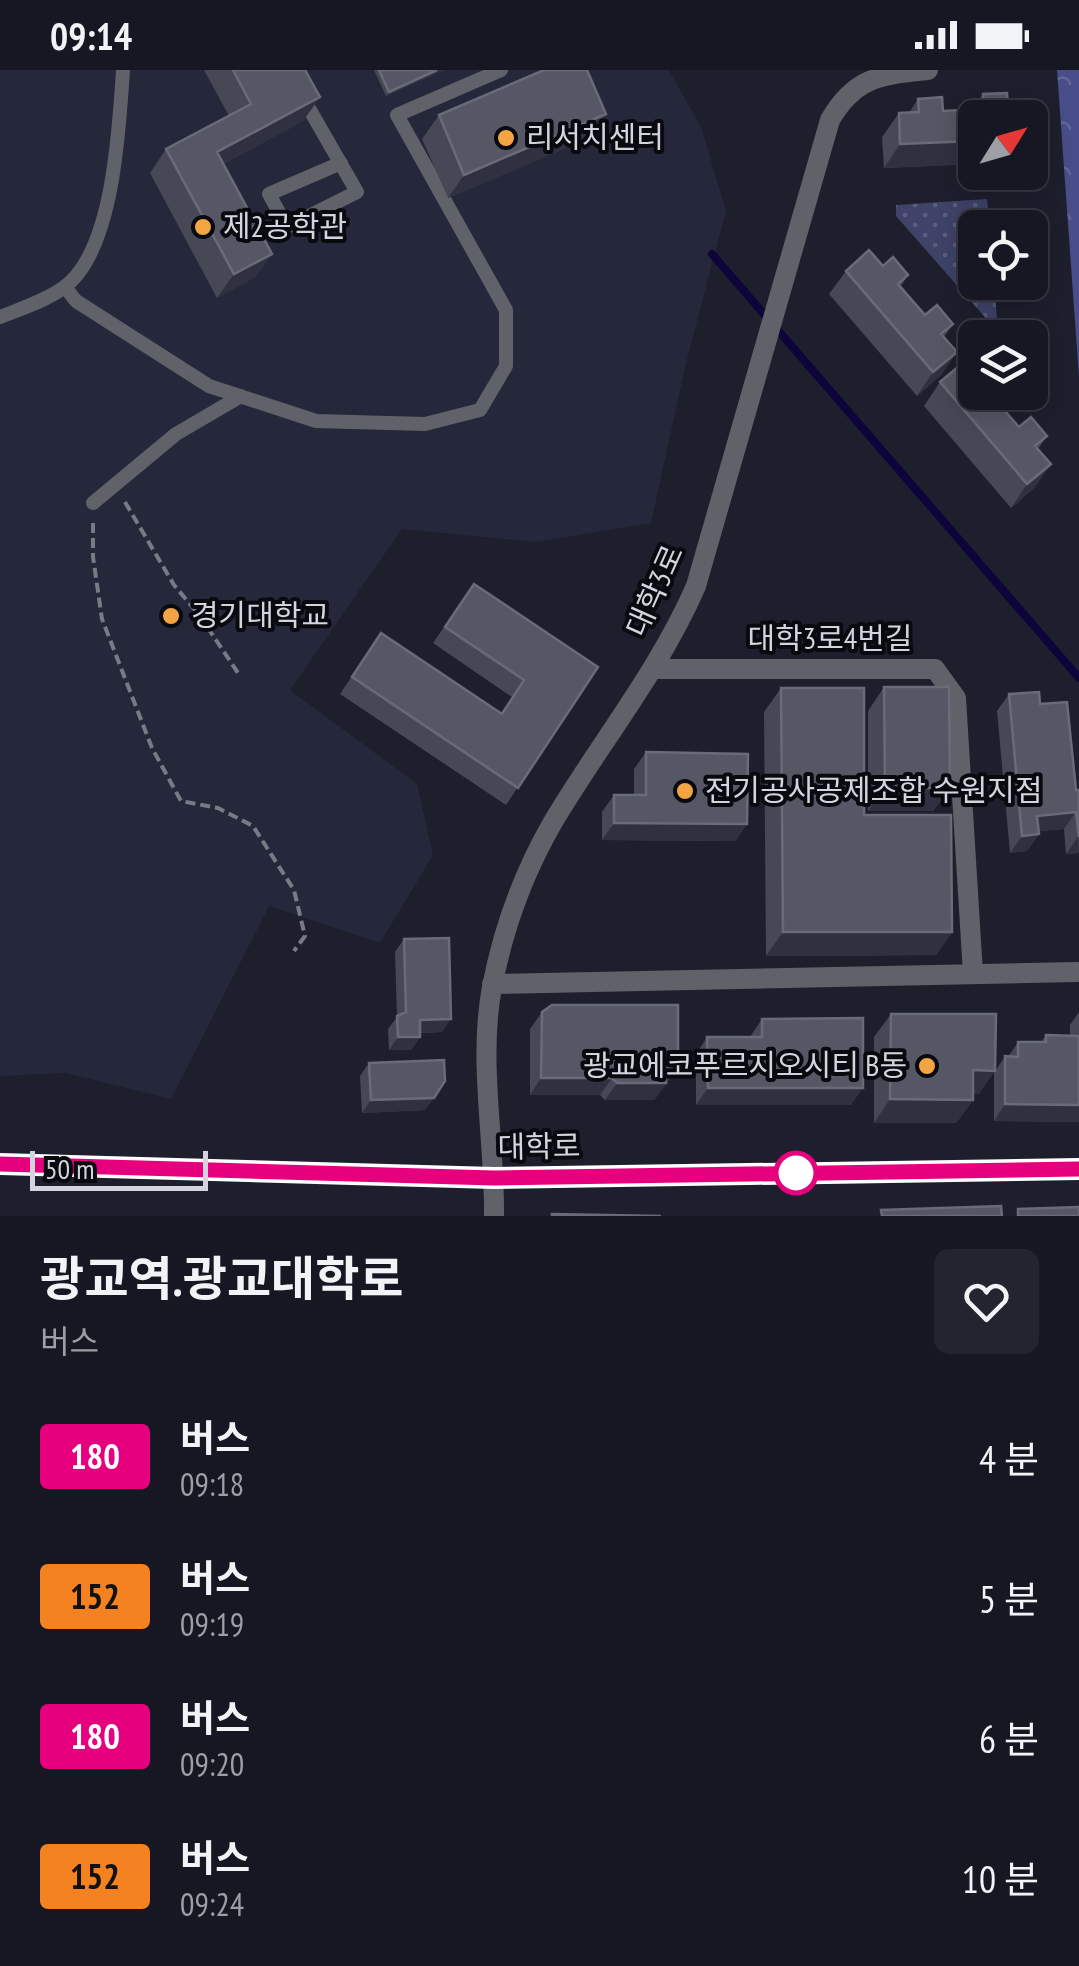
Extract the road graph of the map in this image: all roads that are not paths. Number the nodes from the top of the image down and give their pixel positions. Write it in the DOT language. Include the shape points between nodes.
graph roads {
  1 [pos="123,70"];
  2 [pos="287,70"];
  3 [pos="500,70"];
  4 [pos="928,70"];
  5 [pos="340,164"];
  6 [pos="66,287"];
  7 [pos="0,317"];
  8 [pos="241,396"];
  9 [pos="93,503"];
  10 [pos="652,668"];
  11 [pos="1077,972"];
  12 [pos="973,974"];
  13 [pos="492,984"];
  14 [pos="0,1164"];
  15 [pos="1079,1169"];
  16 [pos="494,1178"];
  17 [pos="494,1216"];
  1 -- 6 [label="lane" via="116,168 91,252"];
  2 -- 5 [label="lane"];
  3 -- 8 [label="lane" via="397,115 506,310 506,366 480,410 425,424 316,421"];
  4 -- 10 [label="street, 대학3로" via="858,84 830,120 696,586"];
  5 -- 5 [label="lane" via="357,192 288,227 269,194"];
  6 -- 7 [label="lane"];
  6 -- 8 [label="lane" via="209,386"];
  8 -- 9 [label="lane" via="176,434"];
  10 -- 12 [label="street, 대학3로4번길" via="936,669 956,698"];
  10 -- 13 [label="street, 대학3로" via="552,826 514,905"];
  11 -- 12 [label="street"];
  12 -- 13 [label="street"];
  13 -- 16 [label="street, 대학3로" via="485,1034"];
  14 -- 16 [label="street, 대학로"];
  15 -- 16 [label="street, 대학로"];
  16 -- 17 [label="street, 대학3로"];
}
